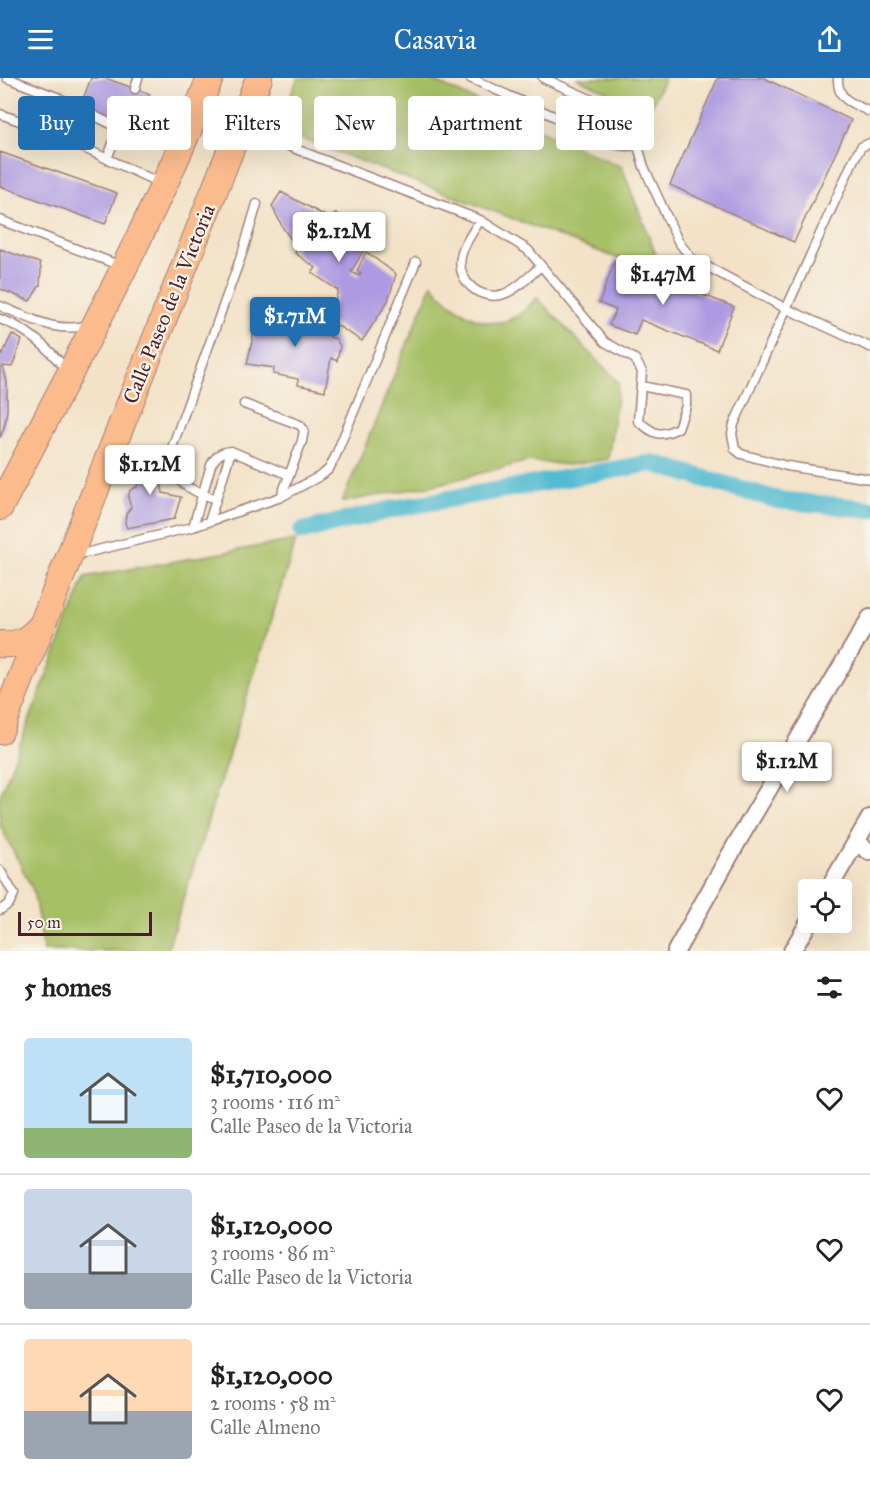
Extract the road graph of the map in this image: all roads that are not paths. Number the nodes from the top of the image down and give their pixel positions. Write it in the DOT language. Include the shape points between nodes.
graph roads {
  1 [pos="7,78"];
  2 [pos="138,78"];
  3 [pos="210,78"];
  4 [pos="259,78"];
  5 [pos="470,78"];
  6 [pos="543,78"];
  7 [pos="838,78"];
  8 [pos="135,89"];
  9 [pos="252,96"];
  10 [pos="583,96"];
  11 [pos="870,112"];
  12 [pos="0,114"];
  13 [pos="556,117"];
  14 [pos="107,122"];
  15 [pos="870,143"];
  16 [pos="110,150"];
  17 [pos="230,150"];
  18 [pos="297,150"];
  19 [pos="639,150"];
  20 [pos="107,159"];
  21 [pos="164,184"];
  22 [pos="257,204"];
  23 [pos="0,220"];
  24 [pos="480,220"];
  25 [pos="416,262"];
  26 [pos="541,266"];
  27 [pos="124,267"];
  28 [pos="0,306"];
  29 [pos="785,308"];
  30 [pos="15,312"];
  31 [pos="0,319"];
  32 [pos="10,322"];
  33 [pos="96,324"];
  34 [pos="870,346"];
  35 [pos="69,374"];
  36 [pos="641,386"];
  37 [pos="244,404"];
  38 [pos="231,451"];
  39 [pos="289,475"];
  40 [pos="870,479"];
  41 [pos="201,495"];
  42 [pos="281,497"];
  43 [pos="216,499"];
  44 [pos="0,507"];
  45 [pos="209,522"];
  46 [pos="193,527"];
  47 [pos="73,549"];
  48 [pos="870,618"];
  49 [pos="40,627"];
  50 [pos="0,645"];
  51 [pos="0,730"];
  52 [pos="870,818"];
  53 [pos="856,842"];
  54 [pos="870,852"];
  55 [pos="0,870"];
  56 [pos="834,879"];
  57 [pos="0,910"];
  58 [pos="802,933"];
  59 [pos="676,951"];
  60 [pos="792,951"];
  1 -- 14 [label="lane"];
  2 -- 8 [label="lane"];
  3 -- 21 [label="main road"];
  4 -- 9 [label="main road, Calle Paseo de la Victoria"];
  5 -- 13 [label="lane"];
  6 -- 10 [label="lane"];
  7 -- 11 [label="lane" via="843,98"];
  12 -- 20 [label="lane"];
  15 -- 29 [label="lane" via="857,153"];
  16 -- 20 [label="lane"];
  17 -- 47 [label="main road, Calle Paseo de la Victoria"];
  18 -- 24 [label="lane"];
  19 -- 29 [label="lane" via="685,252 700,264"];
  20 -- 21 [label="lane"];
  21 -- 27 [label="main road"];
  22 -- 41 [label="lane" via="170,453 176,478"];
  23 -- 27 [label="lane"];
  24 -- 26 [label="lane" via="528,250"];
  24 -- 26 [label="lane" via="461,256 462,273 471,287 487,295 505,294"];
  25 -- 42 [label="lane" via="329,469"];
  26 -- 36 [label="lane" via="605,342 635,359 642,372"];
  27 -- 33 [label="main road"];
  28 -- 30 [label="lane"];
  29 -- 34 [label="lane"];
  29 -- 40 [label="lane" via="734,424 735,449 787,466"];
  30 -- 32 [label="lane"];
  30 -- 33 [label="lane" via="54,327"];
  31 -- 32 [label="lane"];
  32 -- 35 [label="lane" via="55,355"];
  33 -- 35 [label="main road"];
  35 -- 44 [label="main road"];
  36 -- 36 [label="lane" via="686,395 678,428 664,435 655,434 639,421"];
  37 -- 39 [label="lane" via="304,430"];
  38 -- 39 [label="lane"];
  38 -- 41 [label="lane" via="215,458"];
  38 -- 43 [label="lane"];
  39 -- 42 [label="lane"];
  41 -- 43 [label="lane"];
  41 -- 46 [label="lane"];
  42 -- 45 [label="lane"];
  43 -- 45 [label="lane"];
  45 -- 46 [label="lane"];
  46 -- 47 [label="lane" via="85,554"];
  47 -- 49 [label="main road, Calle Paseo de la Victoria"];
  48 -- 59 [label="street"];
  49 -- 50 [label="main road" via="28,640 12,646"];
  49 -- 51 [label="main road, Calle Paseo de la Victoria"];
  52 -- 53 [label="street"];
  53 -- 54 [label="street"];
  53 -- 56 [label="street"];
  55 -- 57 [label="lane" via="14,894"];
  58 -- 60 [label="street"];
}
